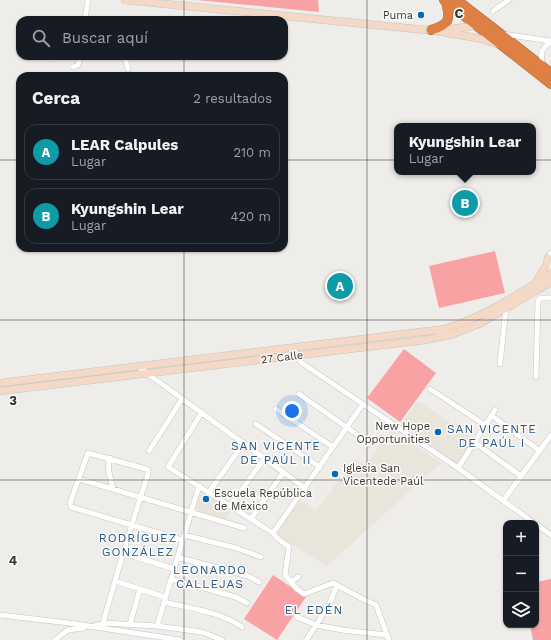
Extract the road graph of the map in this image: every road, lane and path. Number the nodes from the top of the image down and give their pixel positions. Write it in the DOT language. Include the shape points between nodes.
graph roads {
  1 [pos="88,0"];
  2 [pos="126,0"];
  3 [pos="457,0"];
  4 [pos="509,0"];
  5 [pos="445,1"];
  6 [pos="493,11"];
  7 [pos="86,16"];
  8 [pos="488,23"];
  9 [pos="476,25"];
  10 [pos="433,30"];
  11 [pos="500,33"];
  12 [pos="551,41"];
  13 [pos="503,47"];
  14 [pos="79,60"];
  15 [pos="125,60"];
  16 [pos="542,65"];
  17 [pos="73,67"];
  18 [pos="128,69"];
  19 [pos="551,73"];
  20 [pos="550,84"];
  21 [pos="550,259"];
  22 [pos="551,274"];
  23 [pos="551,282"];
  24 [pos="536,284"];
  25 [pos="551,298"];
  26 [pos="507,301"];
  27 [pos="506,309"];
  28 [pos="461,324"];
  29 [pos="460,332"];
  30 [pos="443,333"];
  31 [pos="295,351"];
  32 [pos="500,364"];
  33 [pos="137,366"];
  34 [pos="147,373"];
  35 [pos="536,377"];
  36 [pos="0,383"];
  37 [pos="430,389"];
  38 [pos="0,390"];
  39 [pos="299,394"];
  40 [pos="182,399"];
  41 [pos="363,404"];
  42 [pos="276,409"];
  43 [pos="495,410"];
  44 [pos="202,412"];
  45 [pos="495,418"];
  46 [pos="256,424"];
  47 [pos="485,425"];
  48 [pos="347,428"];
  49 [pos="551,435"];
  50 [pos="474,442"];
  51 [pos="243,444"];
  52 [pos="372,445"];
  53 [pos="333,447"];
  54 [pos="149,451"];
  55 [pos="540,451"];
  56 [pos="110,458"];
  57 [pos="264,459"];
  58 [pos="320,466"];
  59 [pos="458,468"];
  60 [pos="284,473"];
  61 [pos="521,476"];
  62 [pos="79,479"];
  63 [pos="199,486"];
  64 [pos="305,488"];
  65 [pos="113,489"];
  66 [pos="209,492"];
  67 [pos="141,497"];
  68 [pos="503,501"];
  69 [pos="230,506"];
  70 [pos="190,512"];
  71 [pos="251,519"];
  72 [pos="529,520"];
  73 [pos="132,525"];
  74 [pos="539,527"];
  75 [pos="244,528"];
  76 [pos="273,533"];
  77 [pos="551,535"];
  78 [pos="183,538"];
  79 [pos="123,553"];
  80 [pos="177,557"];
  81 [pos="261,557"];
  82 [pos="174,568"];
  83 [pos="298,577"];
  84 [pos="171,579"];
  85 [pos="115,581"];
  86 [pos="259,582"];
  87 [pos="291,582"];
  88 [pos="337,585"];
  89 [pos="140,589"];
  90 [pos="165,600"];
  91 [pos="247,603"];
  92 [pos="0,615"];
  93 [pos="297,617"];
  94 [pos="103,622"];
  95 [pos="130,624"];
  96 [pos="316,625"];
  97 [pos="157,626"];
  98 [pos="242,626"];
  99 [pos="90,627"];
  100 [pos="387,638"];
  101 [pos="55,640"];
  102 [pos="180,640"];
  103 [pos="222,640"];
  104 [pos="307,640"];
  1 -- 7 [label="street"];
  2 -- 10 [label="street"];
  3 -- 8 [label="highway"];
  4 -- 6 [label="street"];
  5 -- 9 [label="highway"];
  5 -- 10 [label="highway" via="448,20 446,24"];
  8 -- 9 [label="street"];
  8 -- 11 [label="highway"];
  9 -- 10 [label="street"];
  9 -- 13 [label="highway"];
  10 -- 13 [label="street" via="483,39"];
  11 -- 12 [label="street"];
  11 -- 16 [label="highway"];
  12 -- 16 [label="street" via="542,51"];
  13 -- 20 [label="highway"];
  14 -- 17 [label="street" via="78,65"];
  15 -- 18 [label="street"];
  16 -- 19 [label="highway"];
  21 -- 24 [label="street"];
  22 -- 24 [label="street, 27 Calle"];
  23 -- 27 [label="street, 27 Calle"];
  24 -- 26 [label="street, 27 Calle"];
  25 -- 35 [label="street" via="541,298 538,301"];
  26 -- 27 [label="street"];
  26 -- 28 [label="street, 27 Calle"];
  27 -- 29 [label="street, 27 Calle"];
  27 -- 32 [label="street"];
  28 -- 29 [label="street"];
  28 -- 30 [label="street, 27 Calle"];
  29 -- 30 [label="street, 27 Calle"];
  30 -- 31 [label="street, 27 Calle"];
  31 -- 33 [label="street, 27 Calle"];
  31 -- 34 [label="street, 27 Calle"];
  31 -- 41 [label="street" via="302,363"];
  33 -- 34 [label="street"];
  33 -- 36 [label="street, 27 Calle"];
  34 -- 38 [label="street, 27 Calle"];
  34 -- 40 [label="street"];
  37 -- 47 [label="street"];
  39 -- 48 [label="street"];
  40 -- 44 [label="street"];
  40 -- 54 [label="street"];
  41 -- 48 [label="street"];
  41 -- 59 [label="street"];
  42 -- 53 [label="street"];
  43 -- 47 [label="street"];
  44 -- 51 [label="street"];
  44 -- 63 [label="street" via="168,467"];
  45 -- 55 [label="street"];
  46 -- 58 [label="street"];
  47 -- 50 [label="street"];
  48 -- 52 [label="street"];
  48 -- 53 [label="street"];
  49 -- 55 [label="street"];
  50 -- 59 [label="street"];
  50 -- 61 [label="street"];
  51 -- 57 [label="street"];
  51 -- 66 [label="street"];
  53 -- 58 [label="street"];
  55 -- 61 [label="street"];
  56 -- 62 [label="street" via="88,453"];
  56 -- 65 [label="street" via="109,472"];
  56 -- 67 [label="street" via="148,470"];
  57 -- 60 [label="street"];
  57 -- 69 [label="street"];
  58 -- 64 [label="street"];
  59 -- 68 [label="street"];
  60 -- 64 [label="street"];
  60 -- 71 [label="street"];
  61 -- 68 [label="street"];
  62 -- 65 [label="street"];
  62 -- 73 [label="street" via="71,506"];
  63 -- 66 [label="street"];
  63 -- 70 [label="street"];
  64 -- 76 [label="street"];
  65 -- 67 [label="street"];
  66 -- 69 [label="street"];
  67 -- 70 [label="street"];
  67 -- 73 [label="street"];
  68 -- 72 [label="street"];
  69 -- 71 [label="street"];
  70 -- 75 [label="street"];
  70 -- 78 [label="street"];
  71 -- 76 [label="street"];
  73 -- 78 [label="street"];
  73 -- 79 [label="street"];
  74 -- 77 [label="street"];
  76 -- 87 [label="street" via="289,547 285,575"];
  78 -- 80 [label="street"];
  78 -- 81 [label="street" via="236,548"];
  79 -- 82 [label="street"];
  79 -- 85 [label="street"];
  80 -- 82 [label="street"];
  80 -- 86 [label="street" via="248,576"];
  82 -- 84 [label="street"];
  83 -- 87 [label="street"];
  84 -- 90 [label="street"];
  84 -- 91 [label="street" via="236,597"];
  85 -- 89 [label="street"];
  85 -- 94 [label="street"];
  87 -- 88 [label="street" via="305,594 331,583"];
  88 -- 96 [label="street" via="329,606"];
  88 -- 100 [label="street" via="376,605"];
  89 -- 90 [label="street"];
  89 -- 95 [label="street"];
  90 -- 97 [label="street"];
  90 -- 98 [label="street" via="224,617"];
  92 -- 99 [label="street"];
  93 -- 96 [label="street"];
  94 -- 95 [label="street"];
  94 -- 99 [label="street"];
  95 -- 97 [label="street"];
  96 -- 100 [label="street"];
  96 -- 104 [label="street"];
  97 -- 103 [label="street" via="202,632"];
  99 -- 101 [label="street" via="72,629"];
  99 -- 102 [label="street"];
}
